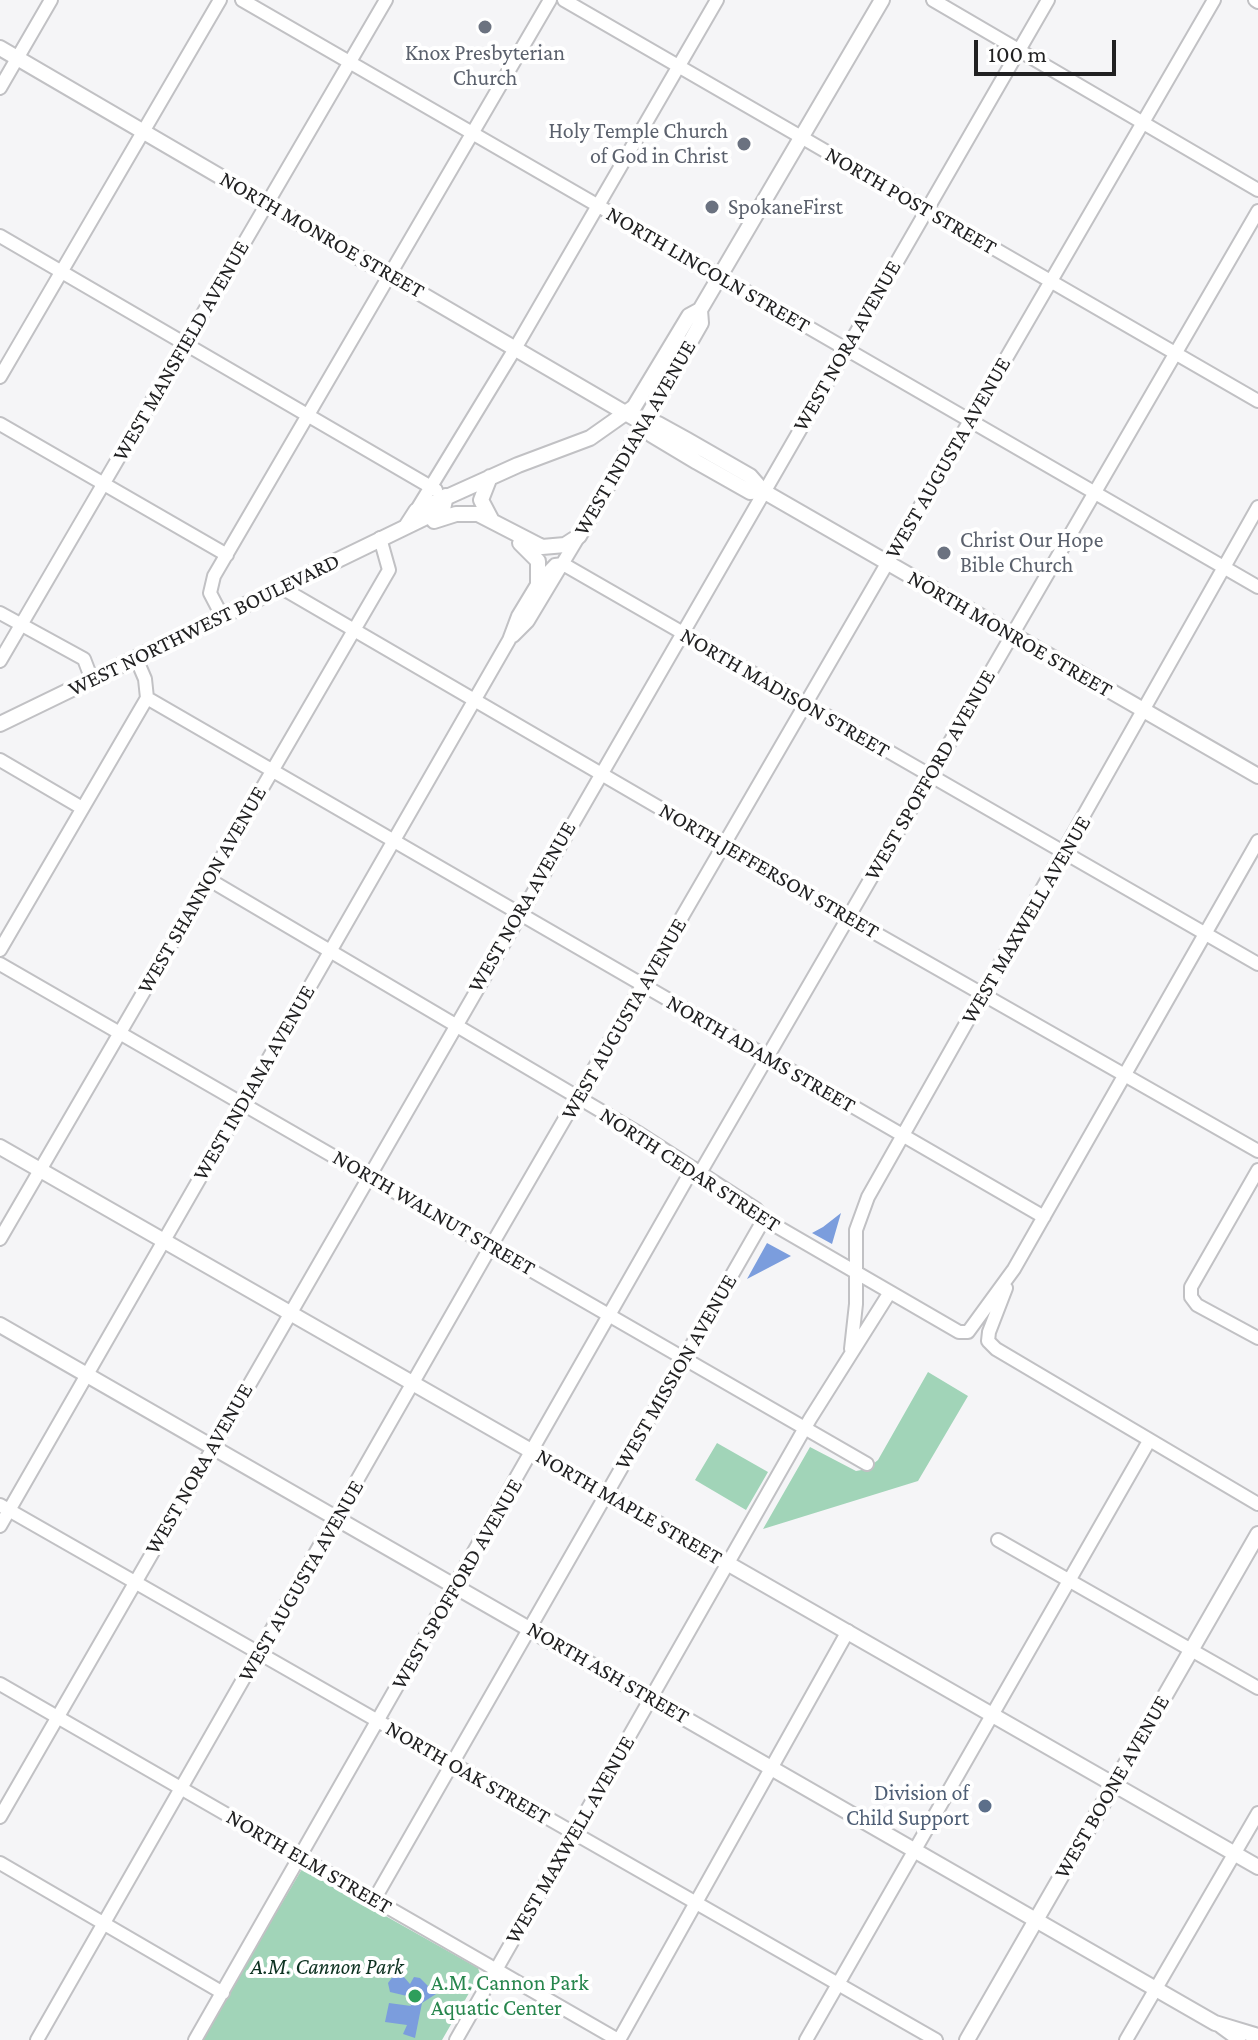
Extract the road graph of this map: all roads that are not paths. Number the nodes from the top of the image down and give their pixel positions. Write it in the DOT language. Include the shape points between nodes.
graph roads {
  1 [pos="51,0"];
  2 [pos="220,0"];
  3 [pos="242,0"];
  4 [pos="386,0"];
  5 [pos="550,0"];
  6 [pos="564,0"];
  7 [pos="717,0"];
  8 [pos="882,0"];
  9 [pos="933,0"];
  10 [pos="1048,0"];
  11 [pos="1214,0"];
  12 [pos="0,48"];
  13 [pos="1018,51"];
  14 [pos="17,58"];
  15 [pos="350,62"];
  16 [pos="679,66"];
  17 [pos="0,88"];
  18 [pos="1143,123"];
  19 [pos="143,131"];
  20 [pos="474,134"];
  21 [pos="801,138"];
  22 [pos="1258,190"];
  23 [pos="268,203"];
  24 [pos="598,205"];
  25 [pos="926,210"];
  26 [pos="1258,211"];
  27 [pos="0,236"];
  28 [pos="62,272"];
  29 [pos="391,275"];
  30 [pos="719,278"];
  31 [pos="1051,282"];
  32 [pos="700,310"];
  33 [pos="185,343"];
  34 [pos="516,347"];
  35 [pos="845,349"];
  36 [pos="1174,354"];
  37 [pos="0,377"];
  38 [pos="1258,401"];
  39 [pos="627,414"];
  40 [pos="308,415"];
  41 [pos="970,421"];
  42 [pos="643,423"];
  43 [pos="0,424"];
  44 [pos="484,480"];
  45 [pos="103,484"];
  46 [pos="432,488"];
  47 [pos="763,491"];
  48 [pos="1094,494"];
  49 [pos="446,496"];
  50 [pos="1258,507"];
  51 [pos="416,511"];
  52 [pos="407,525"];
  53 [pos="502,528"];
  54 [pos="579,536"];
  55 [pos="380,538"];
  56 [pos="227,555"];
  57 [pos="887,563"];
  58 [pos="563,564"];
  59 [pos="1224,568"];
  60 [pos="538,583"];
  61 [pos="1258,587"];
  62 [pos="282,588"];
  63 [pos="0,613"];
  64 [pos="222,616"];
  65 [pos="21,624"];
  66 [pos="353,630"];
  67 [pos="682,632"];
  68 [pos="1012,634"];
  69 [pos="509,640"];
  70 [pos="136,658"];
  71 [pos="0,661"];
  72 [pos="92,680"];
  73 [pos="147,698"];
  74 [pos="475,700"];
  75 [pos="807,705"];
  76 [pos="1144,711"];
  77 [pos="0,724"];
  78 [pos="0,760"];
  79 [pos="271,770"];
  80 [pos="600,772"];
  81 [pos="1258,776"];
  82 [pos="929,778"];
  83 [pos="82,808"];
  84 [pos="393,841"];
  85 [pos="1258,841"];
  86 [pos="725,845"];
  87 [pos="1064,854"];
  88 [pos="208,879"];
  89 [pos="518,914"];
  90 [pos="847,917"];
  91 [pos="1205,935"];
  92 [pos="0,950"];
  93 [pos="330,951"];
  94 [pos="0,964"];
  95 [pos="1258,964"];
  96 [pos="643,986"];
  97 [pos="983,995"];
  98 [pos="454,1025"];
  99 [pos="119,1032"];
  100 [pos="766,1058"];
  101 [pos="1125,1074"];
  102 [pos="578,1098"];
  103 [pos="241,1104"];
  104 [pos="903,1137"];
  105 [pos="0,1147"];
  106 [pos="1258,1151"];
  107 [pos="40,1170"];
  108 [pos="1258,1170"];
  109 [pos="696,1171"];
  110 [pos="368,1176"];
  111 [pos="1044,1217"];
  112 [pos="764,1219"];
  113 [pos="0,1239"];
  114 [pos="164,1241"];
  115 [pos="491,1246"];
  116 [pos="1014,1269"];
  117 [pos="853,1270"];
  118 [pos="890,1292"];
  119 [pos="289,1312"];
  120 [pos="610,1313"];
  121 [pos="0,1325"];
  122 [pos="1258,1338"];
  123 [pos="851,1349"];
  124 [pos="685,1357"];
  125 [pos="87,1373"];
  126 [pos="414,1383"];
  127 [pos="805,1427"];
  128 [pos="1149,1441"];
  129 [pos="211,1445"];
  130 [pos="532,1451"];
  131 [pos="867,1464"];
  132 [pos="606,1495"];
  133 [pos="1258,1504"];
  134 [pos="5,1507"];
  135 [pos="337,1518"];
  136 [pos="0,1526"];
  137 [pos="1258,1534"];
  138 [pos="998,1540"];
  139 [pos="727,1564"];
  140 [pos="1070,1581"];
  141 [pos="135,1582"];
  142 [pos="456,1585"];
  143 [pos="530,1628"];
  144 [pos="848,1631"];
  145 [pos="1191,1650"];
  146 [pos="259,1653"];
  147 [pos="0,1684"];
  148 [pos="1258,1688"];
  149 [pos="651,1697"];
  150 [pos="993,1716"];
  151 [pos="57,1717"];
  152 [pos="378,1721"];
  153 [pos="451,1764"];
  154 [pos="772,1766"];
  155 [pos="1113,1784"];
  156 [pos="182,1789"];
  157 [pos="1258,1813"];
  158 [pos="0,1817"];
  159 [pos="574,1834"];
  160 [pos="916,1850"];
  161 [pos="1235,1853"];
  162 [pos="300,1858"];
  163 [pos="0,1863"];
  164 [pos="1258,1867"];
  165 [pos="374,1900"];
  166 [pos="695,1902"];
  167 [pos="1036,1919"];
  168 [pos="103,1923"];
  169 [pos="496,1970"];
  170 [pos="839,1984"];
  171 [pos="1156,1987"];
  172 [pos="223,1993"];
  173 [pos="1215,2023"];
  174 [pos="1258,2036"];
  175 [pos="37,2040"];
  176 [pos="195,2040"];
  177 [pos="456,2040"];
  178 [pos="618,2040"];
  179 [pos="806,2040"];
  180 [pos="936,2040"];
  181 [pos="967,2040"];
  182 [pos="1126,2040"];
  183 [pos="1239,2040"];
  1 -- 14 [label="street"];
  2 -- 19 [label="street"];
  3 -- 15 [label="street, NORTH LINCOLN STREET"];
  4 -- 15 [label="street, WEST MANSFIELD AVENUE"];
  5 -- 20 [label="street"];
  6 -- 16 [label="street, NORTH POST STREET"];
  7 -- 16 [label="street"];
  8 -- 21 [label="main road, WEST INDIANA AVENUE"];
  9 -- 13 [label="street"];
  10 -- 13 [label="street, WEST NORA AVENUE"];
  11 -- 18 [label="street, WEST AUGUSTA AVENUE"];
  12 -- 14 [label="main road, NORTH MONROE STREET"];
  13 -- 18 [label="street"];
  13 -- 25 [label="street, WEST NORA AVENUE"];
  14 -- 17 [label="street"];
  14 -- 19 [label="main road, NORTH MONROE STREET"];
  15 -- 20 [label="street, NORTH LINCOLN STREET"];
  15 -- 23 [label="street, WEST MANSFIELD AVENUE"];
  16 -- 21 [label="street, NORTH POST STREET"];
  16 -- 24 [label="street"];
  18 -- 22 [label="street"];
  18 -- 31 [label="street, WEST AUGUSTA AVENUE"];
  19 -- 23 [label="main road, NORTH MONROE STREET"];
  19 -- 28 [label="street"];
  20 -- 24 [label="street, NORTH LINCOLN STREET"];
  20 -- 29 [label="street"];
  21 -- 25 [label="street, NORTH POST STREET"];
  21 -- 30 [label="main road, WEST INDIANA AVENUE"];
  23 -- 29 [label="main road, NORTH MONROE STREET"];
  23 -- 33 [label="street, WEST MANSFIELD AVENUE"];
  24 -- 30 [label="street, NORTH LINCOLN STREET"];
  24 -- 34 [label="street"];
  25 -- 31 [label="street, NORTH POST STREET"];
  25 -- 35 [label="street, WEST NORA AVENUE"];
  26 -- 36 [label="street, WEST SPOFFORD AVENUE"];
  27 -- 28 [label="street"];
  28 -- 33 [label="street"];
  28 -- 37 [label="street"];
  29 -- 34 [label="main road, NORTH MONROE STREET"];
  29 -- 40 [label="street"];
  30 -- 32 [label="main road, WEST INDIANA AVENUE"];
  30 -- 35 [label="street, NORTH LINCOLN STREET"];
  31 -- 36 [label="street, NORTH POST STREET"];
  31 -- 41 [label="street, WEST AUGUSTA AVENUE"];
  32 -- 39 [label="main road, WEST INDIANA AVENUE" via="689,316"];
  32 -- 42 [label="main road, WEST INDIANA AVENUE" via="701,323"];
  33 -- 40 [label="street"];
  33 -- 45 [label="street, WEST MANSFIELD AVENUE"];
  34 -- 39 [label="main road, NORTH MONROE STREET"];
  34 -- 46 [label="street"];
  35 -- 41 [label="street, NORTH LINCOLN STREET"];
  35 -- 47 [label="street, WEST NORA AVENUE"];
  36 -- 38 [label="street, NORTH POST STREET"];
  36 -- 48 [label="street, WEST SPOFFORD AVENUE"];
  39 -- 42 [label="main road, NORTH MONROE STREET"];
  39 -- 44 [label="main road" via="590,438"];
  40 -- 46 [label="street"];
  40 -- 56 [label="street"];
  41 -- 48 [label="street, NORTH LINCOLN STREET"];
  41 -- 57 [label="street, WEST AUGUSTA AVENUE"];
  42 -- 47 [label="main road, NORTH MONROE STREET" via="652,435 750,492"];
  42 -- 54 [label="main road, WEST INDIANA AVENUE"];
  43 -- 45 [label="street"];
  44 -- 49 [label="main road"];
  44 -- 53 [label="main road" via="484,510"];
  45 -- 56 [label="street"];
  45 -- 65 [label="street, WEST MANSFIELD AVENUE"];
  46 -- 49 [label="street"];
  46 -- 51 [label="street"];
  47 -- 57 [label="main road, NORTH MONROE STREET"];
  47 -- 67 [label="street, WEST NORA AVENUE"];
  48 -- 59 [label="street, NORTH LINCOLN STREET"];
  48 -- 68 [label="street, WEST SPOFFORD AVENUE"];
  49 -- 51 [label="main road"];
  49 -- 52 [label="main road" via="443,509"];
  50 -- 59 [label="street, WEST MAXWELL AVENUE"];
  51 -- 52 [label="main road"];
  52 -- 53 [label="main road, WEST NORTHWEST BOULEVARD" via="461,513 478,514"];
  52 -- 55 [label="main road, WEST NORTHWEST BOULEVARD"];
  53 -- 54 [label="main road, WEST NORTHWEST BOULEVARD" via="542,547 565,545"];
  53 -- 60 [label="main road" via="538,561"];
  54 -- 58 [label="street, WEST INDIANA AVENUE"];
  55 -- 62 [label="main road, WEST NORTHWEST BOULEVARD"];
  55 -- 66 [label="street, WEST SHANNON AVENUE" via="389,570"];
  56 -- 64 [label="street" via="210,593"];
  57 -- 68 [label="main road, NORTH MONROE STREET"];
  57 -- 75 [label="street, WEST AUGUSTA AVENUE"];
  58 -- 60 [label="street, WEST INDIANA AVENUE" via="555,565"];
  58 -- 67 [label="street, NORTH MADISON STREET"];
  58 -- 69 [label="street, WEST INDIANA AVENUE" via="528,621"];
  59 -- 61 [label="street, NORTH LINCOLN STREET"];
  59 -- 76 [label="street, WEST MAXWELL AVENUE"];
  60 -- 69 [label="street, WEST INDIANA AVENUE"];
  62 -- 64 [label="main road, WEST NORTHWEST BOULEVARD"];
  62 -- 66 [label="street, NORTH JEFFERSON STREET"];
  63 -- 65 [label="street"];
  64 -- 70 [label="main road, WEST NORTHWEST BOULEVARD"];
  65 -- 71 [label="street, WEST MANSFIELD AVENUE"];
  65 -- 72 [label="street" via="84,659"];
  66 -- 74 [label="street, NORTH JEFFERSON STREET"];
  66 -- 79 [label="street, WEST SHANNON AVENUE"];
  67 -- 75 [label="street, NORTH MADISON STREET"];
  67 -- 80 [label="street, WEST NORA AVENUE"];
  68 -- 76 [label="main road, NORTH MONROE STREET"];
  68 -- 82 [label="street, WEST SPOFFORD AVENUE"];
  69 -- 74 [label="street, WEST INDIANA AVENUE"];
  70 -- 72 [label="main road, WEST NORTHWEST BOULEVARD"];
  70 -- 73 [label="street"];
  72 -- 77 [label="main road, WEST NORTHWEST BOULEVARD"];
  73 -- 79 [label="street, NORTH ADAMS STREET"];
  73 -- 83 [label="street"];
  74 -- 80 [label="street, NORTH JEFFERSON STREET"];
  74 -- 84 [label="street, WEST INDIANA AVENUE"];
  75 -- 82 [label="street, NORTH MADISON STREET"];
  75 -- 86 [label="street, WEST AUGUSTA AVENUE"];
  76 -- 81 [label="main road, NORTH MONROE STREET"];
  76 -- 87 [label="street, WEST MAXWELL AVENUE"];
  78 -- 83 [label="street"];
  79 -- 84 [label="street, NORTH ADAMS STREET"];
  79 -- 88 [label="street, WEST SHANNON AVENUE"];
  80 -- 86 [label="street, NORTH JEFFERSON STREET"];
  80 -- 89 [label="street, WEST NORA AVENUE"];
  82 -- 87 [label="street, NORTH MADISON STREET"];
  82 -- 90 [label="street, WEST SPOFFORD AVENUE"];
  83 -- 92 [label="street"];
  84 -- 89 [label="street, NORTH ADAMS STREET"];
  84 -- 93 [label="street, WEST INDIANA AVENUE"];
  85 -- 91 [label="street"];
  86 -- 90 [label="street, NORTH JEFFERSON STREET"];
  86 -- 96 [label="street, WEST AUGUSTA AVENUE"];
  87 -- 91 [label="street, NORTH MADISON STREET"];
  87 -- 97 [label="street, WEST MAXWELL AVENUE"];
  88 -- 93 [label="street, NORTH CEDAR STREET"];
  88 -- 99 [label="street, WEST SHANNON AVENUE"];
  89 -- 96 [label="street, NORTH ADAMS STREET"];
  89 -- 98 [label="street, WEST NORA AVENUE"];
  90 -- 97 [label="street, NORTH JEFFERSON STREET"];
  90 -- 100 [label="street, WEST SPOFFORD AVENUE"];
  91 -- 95 [label="street, NORTH MADISON STREET"];
  91 -- 101 [label="street"];
  93 -- 98 [label="street, NORTH CEDAR STREET"];
  93 -- 103 [label="street, WEST INDIANA AVENUE"];
  94 -- 99 [label="street, NORTH WALNUT STREET"];
  96 -- 100 [label="street, NORTH ADAMS STREET"];
  96 -- 102 [label="street, WEST AUGUSTA AVENUE"];
  97 -- 101 [label="street, NORTH JEFFERSON STREET"];
  97 -- 104 [label="street, WEST MAXWELL AVENUE"];
  98 -- 102 [label="street, NORTH CEDAR STREET"];
  98 -- 110 [label="street, WEST NORA AVENUE"];
  99 -- 103 [label="street, NORTH WALNUT STREET"];
  99 -- 107 [label="street, WEST SHANNON AVENUE"];
  100 -- 104 [label="street, NORTH ADAMS STREET"];
  100 -- 109 [label="street, WEST SPOFFORD AVENUE"];
  101 -- 106 [label="street, NORTH JEFFERSON STREET"];
  101 -- 111 [label="street"];
  102 -- 109 [label="street, NORTH CEDAR STREET"];
  102 -- 115 [label="street, WEST AUGUSTA AVENUE"];
  103 -- 110 [label="street, NORTH WALNUT STREET"];
  103 -- 114 [label="street, WEST INDIANA AVENUE"];
  104 -- 111 [label="street, NORTH ADAMS STREET"];
  104 -- 117 [label="street, WEST MAXWELL AVENUE" via="868,1197 856,1230"];
  105 -- 107 [label="main road, NORTH MAPLE STREET"];
  107 -- 113 [label="street, WEST SHANNON AVENUE"];
  107 -- 114 [label="main road, NORTH MAPLE STREET"];
  108 -- 122 [label="street" via="1191,1287 1197,1305"];
  109 -- 112 [label="street, NORTH CEDAR STREET"];
  109 -- 120 [label="street, WEST SPOFFORD AVENUE"];
  110 -- 115 [label="street, NORTH WALNUT STREET"];
  110 -- 119 [label="street, WEST NORA AVENUE"];
  111 -- 116 [label="street"];
  112 -- 117 [label="street, NORTH CEDAR STREET"];
  112 -- 124 [label="street, WEST MISSION AVENUE"];
  114 -- 119 [label="main road, NORTH MAPLE STREET"];
  114 -- 125 [label="street, WEST INDIANA AVENUE"];
  115 -- 120 [label="street, NORTH WALNUT STREET"];
  115 -- 126 [label="street, WEST AUGUSTA AVENUE"];
  116 -- 118 [label="street, NORTH CEDAR STREET" via="968,1332 959,1332"];
  116 -- 128 [label="street" via="988,1341"];
  117 -- 118 [label="street, NORTH CEDAR STREET"];
  117 -- 123 [label="street, WEST MAXWELL AVENUE"];
  118 -- 123 [label="street, WEST MAXWELL AVENUE"];
  119 -- 126 [label="main road, NORTH MAPLE STREET"];
  119 -- 129 [label="street, WEST NORA AVENUE"];
  120 -- 124 [label="street, NORTH WALNUT STREET"];
  120 -- 130 [label="street, WEST SPOFFORD AVENUE"];
  121 -- 125 [label="main road, NORTH ASH STREET"];
  123 -- 127 [label="street, WEST MAXWELL AVENUE"];
  124 -- 127 [label="street, NORTH WALNUT STREET"];
  124 -- 132 [label="street, WEST MISSION AVENUE"];
  125 -- 129 [label="main road, NORTH ASH STREET"];
  125 -- 134 [label="street, WEST INDIANA AVENUE"];
  126 -- 130 [label="main road, NORTH MAPLE STREET"];
  126 -- 135 [label="street, WEST AUGUSTA AVENUE"];
  127 -- 131 [label="street, NORTH WALNUT STREET"];
  127 -- 139 [label="street, WEST MAXWELL AVENUE"];
  128 -- 133 [label="street"];
  128 -- 140 [label="street"];
  129 -- 135 [label="main road, NORTH ASH STREET"];
  129 -- 141 [label="street, WEST NORA AVENUE"];
  130 -- 132 [label="main road, NORTH MAPLE STREET"];
  130 -- 142 [label="street, WEST SPOFFORD AVENUE"];
  132 -- 139 [label="main road, NORTH MAPLE STREET"];
  132 -- 143 [label="street, WEST MISSION AVENUE"];
  134 -- 136 [label="street, WEST INDIANA AVENUE"];
  134 -- 141 [label="street, NORTH OAK STREET"];
  135 -- 142 [label="main road, NORTH ASH STREET"];
  135 -- 146 [label="street, WEST AUGUSTA AVENUE"];
  137 -- 145 [label="main road, WEST BOONE AVENUE"];
  138 -- 140 [label="street"];
  139 -- 144 [label="main road, NORTH MAPLE STREET"];
  139 -- 149 [label="street, WEST MAXWELL AVENUE"];
  140 -- 145 [label="street"];
  140 -- 150 [label="street"];
  141 -- 146 [label="street, NORTH OAK STREET"];
  141 -- 151 [label="street, WEST NORA AVENUE"];
  142 -- 143 [label="main road, NORTH ASH STREET"];
  142 -- 152 [label="street, WEST SPOFFORD AVENUE"];
  143 -- 149 [label="main road, NORTH ASH STREET"];
  143 -- 153 [label="street, WEST MISSION AVENUE"];
  144 -- 150 [label="main road, NORTH MAPLE STREET"];
  144 -- 154 [label="street"];
  145 -- 148 [label="street"];
  145 -- 155 [label="main road, WEST BOONE AVENUE"];
  146 -- 152 [label="street, NORTH OAK STREET"];
  146 -- 156 [label="street, WEST AUGUSTA AVENUE"];
  147 -- 151 [label="street, NORTH ELM STREET"];
  149 -- 154 [label="main road, NORTH ASH STREET"];
  149 -- 159 [label="street, WEST MAXWELL AVENUE"];
  150 -- 155 [label="main road, NORTH MAPLE STREET"];
  150 -- 160 [label="street"];
  151 -- 156 [label="street, NORTH ELM STREET"];
  151 -- 158 [label="street, WEST NORA AVENUE"];
  152 -- 153 [label="street, NORTH OAK STREET"];
  152 -- 162 [label="street, WEST SPOFFORD AVENUE"];
  153 -- 159 [label="street, NORTH OAK STREET"];
  153 -- 165 [label="street, WEST MISSION AVENUE"];
  154 -- 160 [label="main road, NORTH ASH STREET"];
  154 -- 166 [label="street"];
  155 -- 161 [label="main road, NORTH MAPLE STREET"];
  155 -- 167 [label="main road, WEST BOONE AVENUE"];
  156 -- 162 [label="street, NORTH ELM STREET"];
  156 -- 168 [label="street, WEST AUGUSTA AVENUE"];
  157 -- 161 [label="street"];
  159 -- 166 [label="street, NORTH OAK STREET"];
  159 -- 169 [label="street, WEST MAXWELL AVENUE"];
  160 -- 167 [label="main road, NORTH ASH STREET"];
  160 -- 170 [label="street"];
  161 -- 164 [label="main road, NORTH MAPLE STREET"];
  161 -- 171 [label="street"];
  162 -- 165 [label="street, NORTH ELM STREET"];
  162 -- 172 [label="street, WEST SPOFFORD AVENUE"];
  163 -- 168 [label="street"];
  165 -- 169 [label="street, NORTH ELM STREET"];
  166 -- 170 [label="street, NORTH OAK STREET"];
  166 -- 178 [label="street"];
  167 -- 171 [label="main road, NORTH ASH STREET"];
  167 -- 181 [label="main road, WEST BOONE AVENUE"];
  168 -- 172 [label="street"];
  168 -- 175 [label="street, WEST AUGUSTA AVENUE"];
  169 -- 177 [label="street, WEST MAXWELL AVENUE"];
  169 -- 178 [label="street, NORTH ELM STREET"];
  170 -- 179 [label="street"];
  170 -- 180 [label="street, NORTH OAK STREET"];
  171 -- 173 [label="main road, NORTH ASH STREET"];
  171 -- 182 [label="street"];
  172 -- 176 [label="street, WEST SPOFFORD AVENUE"];
  173 -- 174 [label="main road, NORTH ASH STREET"];
  173 -- 183 [label="street, NORTH ASH STREET"];
}
